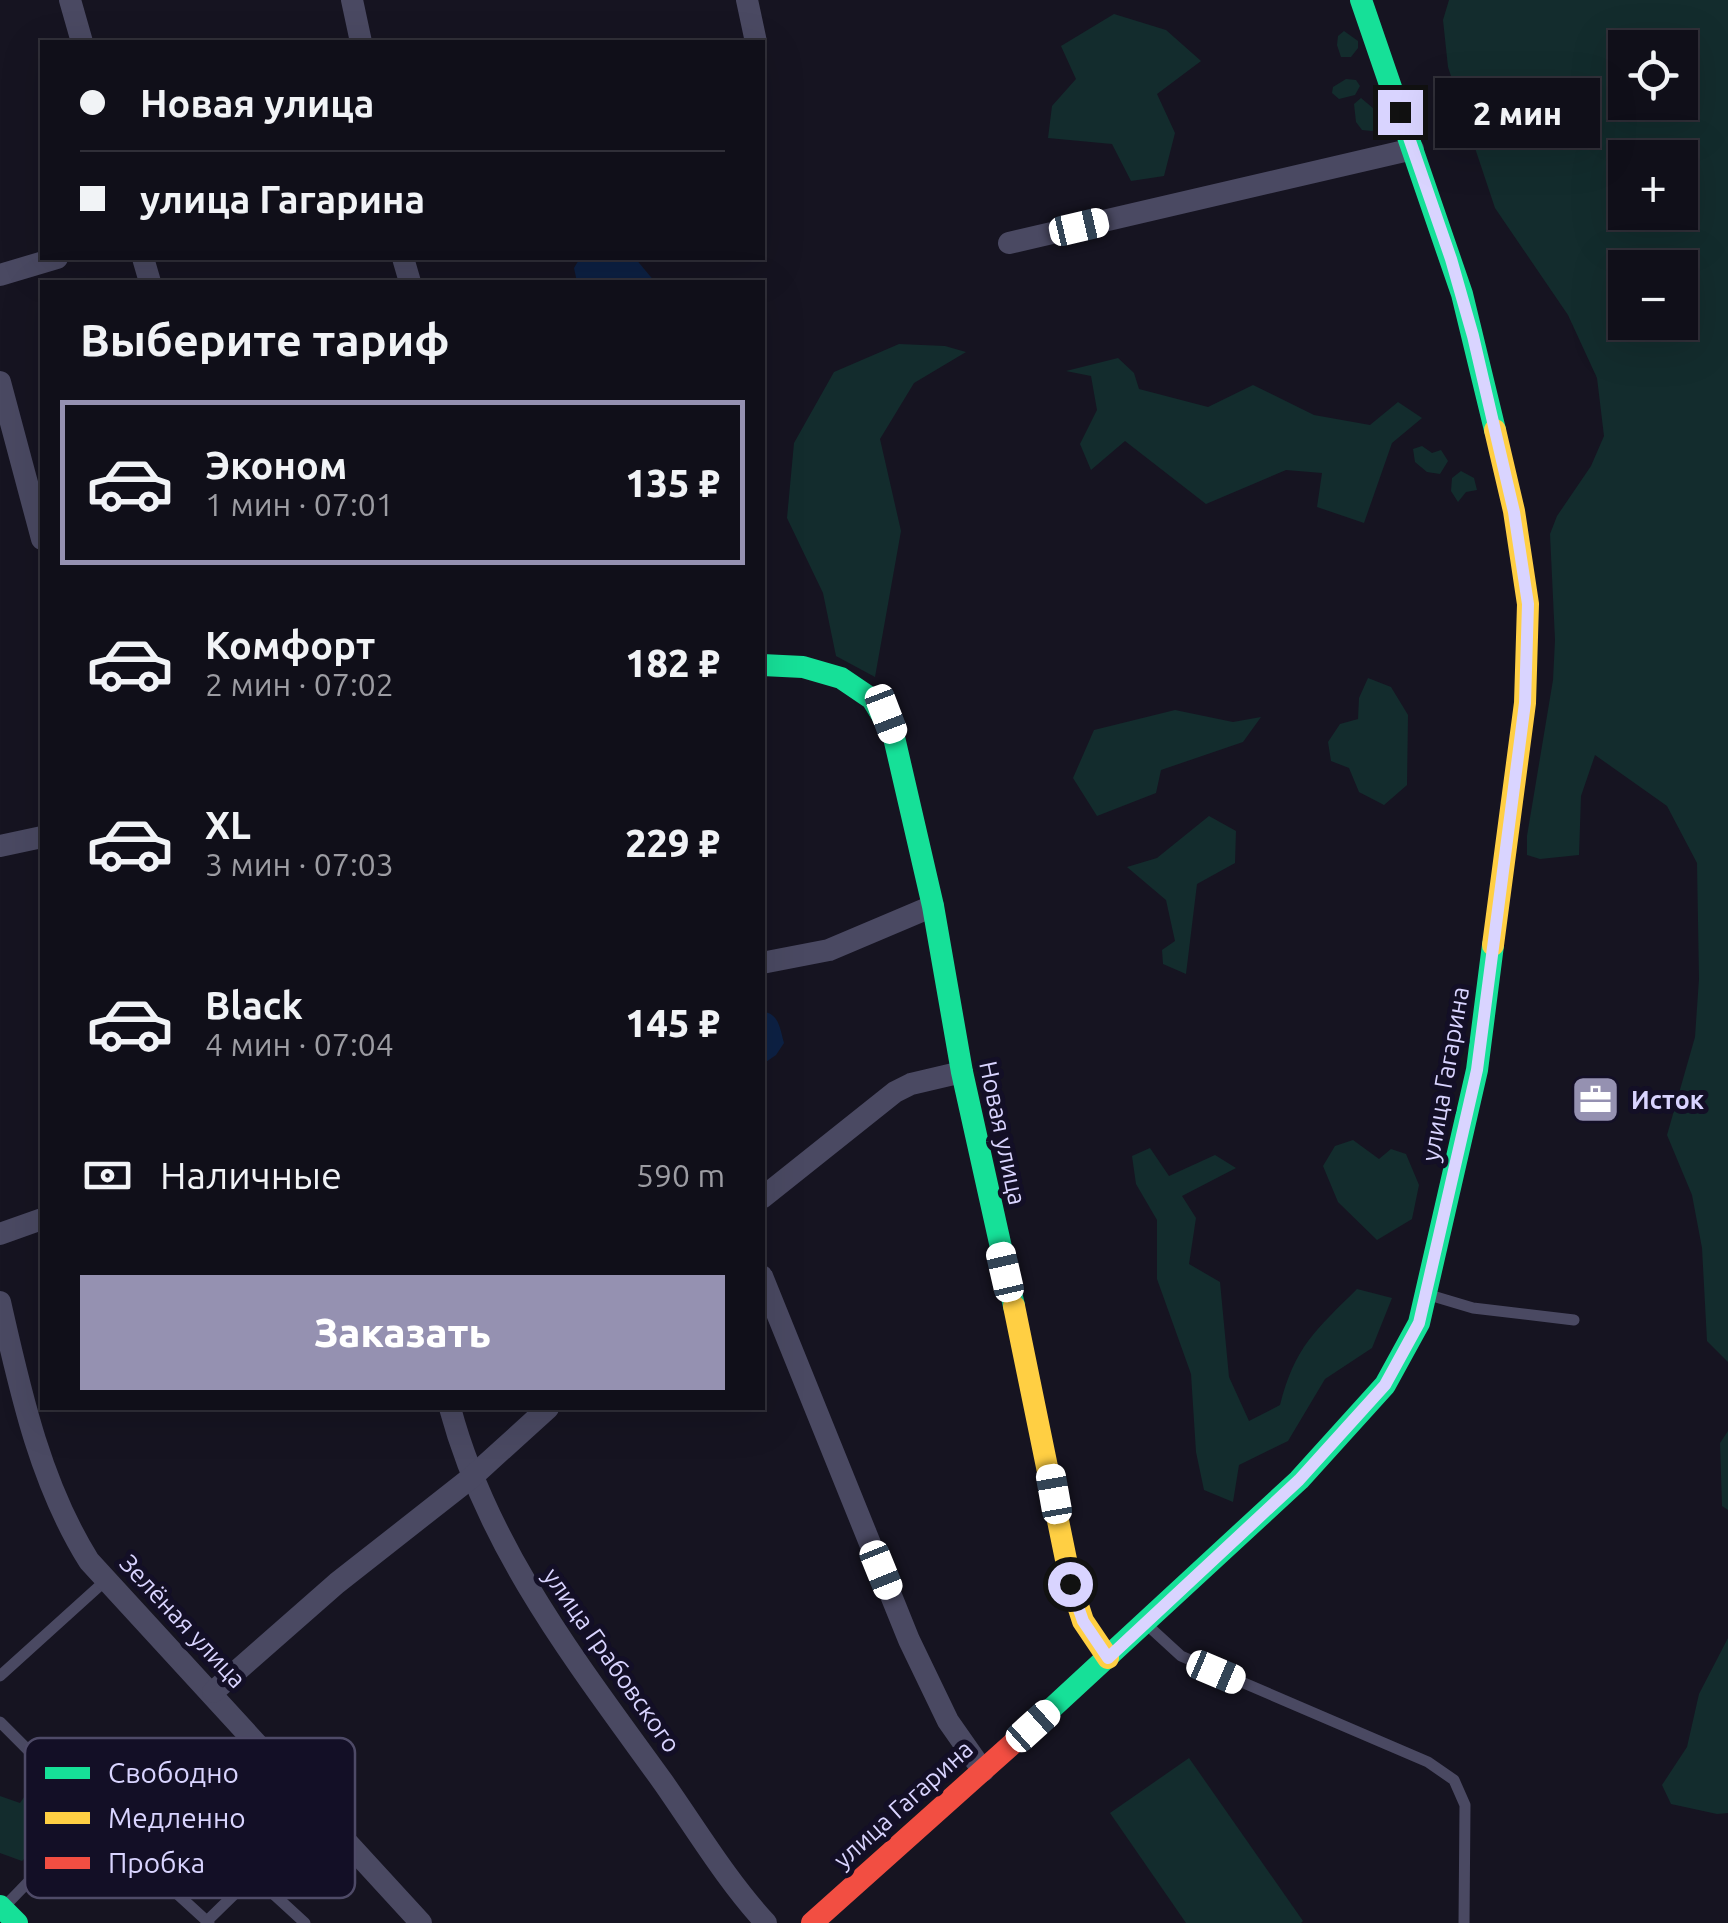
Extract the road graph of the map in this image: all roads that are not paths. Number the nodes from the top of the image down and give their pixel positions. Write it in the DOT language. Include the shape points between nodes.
graph roads {
  1 [pos="70,0"];
  2 [pos="352,0"];
  3 [pos="747,0"];
  4 [pos="1361,0"];
  5 [pos="81,40"];
  6 [pos="360,40"];
  7 [pos="756,40"];
  8 [pos="1414,149"];
  9 [pos="1009,243"];
  10 [pos="50,260"];
  11 [pos="0,275"];
  12 [pos="0,382"];
  13 [pos="40,532"];
  14 [pos="765,665"];
  15 [pos="40,837"];
  16 [pos="0,846"];
  17 [pos="933,906"];
  18 [pos="765,963"];
  19 [pos="962,1072"];
  20 [pos="765,1196"];
  21 [pos="40,1221"];
  22 [pos="0,1234"];
  23 [pos="765,1283"];
  24 [pos="1426,1294"];
  25 [pos="0,1302"];
  26 [pos="1574,1320"];
  27 [pos="451,1410"];
  28 [pos="546,1410"];
  29 [pos="472,1477"];
  30 [pos="105,1582"];
  31 [pos="1145,1623"];
  32 [pos="1108,1658"];
  33 [pos="0,1676"];
  34 [pos="213,1692"];
  35 [pos="0,1722"];
  36 [pos="254,1738"];
  37 [pos="25,1747"];
  38 [pos="983,1770"];
  39 [pos="355,1850"];
  40 [pos="25,1892"];
  41 [pos="182,1898"];
  42 [pos="231,1898"];
  43 [pos="277,1898"];
  44 [pos="7,1912"];
  45 [pos="208,1922"];
  46 [pos="304,1923"];
  47 [pos="421,1923"];
  48 [pos="766,1923"];
  49 [pos="812,1923"];
  50 [pos="1464,1923"];
  1 -- 5 [label="street"];
  2 -- 6 [label="street"];
  3 -- 7 [label="street"];
  4 -- 8 [label="main road, улица Гагарина"];
  8 -- 9 [label="street"];
  8 -- 24 [label="main road, улица Гагарина" via="1486,384 1524,565 1529,639 1477,1070"];
  10 -- 11 [label="street"];
  12 -- 13 [label="street"];
  14 -- 17 [label="main road, Новая улица" via="812,668 854,684 886,714"];
  15 -- 16 [label="street"];
  17 -- 18 [label="street" via="829,950"];
  17 -- 19 [label="main road, Новая улица"];
  19 -- 20 [label="street" via="894,1092"];
  19 -- 32 [label="main road, Новая улица" via="1070,1584 1083,1621"];
  21 -- 22 [label="street"];
  23 -- 38 [label="street" via="909,1640 948,1721"];
  24 -- 26 [label="lane" via="1473,1308"];
  24 -- 31 [label="main road, улица Гагарина" via="1401,1357 1353,1424"];
  25 -- 30 [label="street, Зелёная улица" via="52,1484 77,1542"];
  27 -- 29 [label="street, улица Грабовского"];
  28 -- 29 [label="street"];
  29 -- 34 [label="street"];
  29 -- 48 [label="street, улица Грабовского" via="528,1588"];
  30 -- 33 [label="lane"];
  30 -- 34 [label="street, Зелёная улица"];
  31 -- 32 [label="main road, улица Гагарина"];
  31 -- 50 [label="lane" via="1180,1656 1428,1762 1454,1780 1465,1805"];
  32 -- 38 [label="main road, улица Гагарина"];
  34 -- 36 [label="street, Зелёная улица"];
  35 -- 37 [label="lane"];
  38 -- 49 [label="main road, улица Гагарина"];
  39 -- 47 [label="street, Зелёная улица"];
  40 -- 44 [label="lane"];
  41 -- 45 [label="lane"];
  42 -- 45 [label="lane"];
  43 -- 46 [label="lane"];
}
